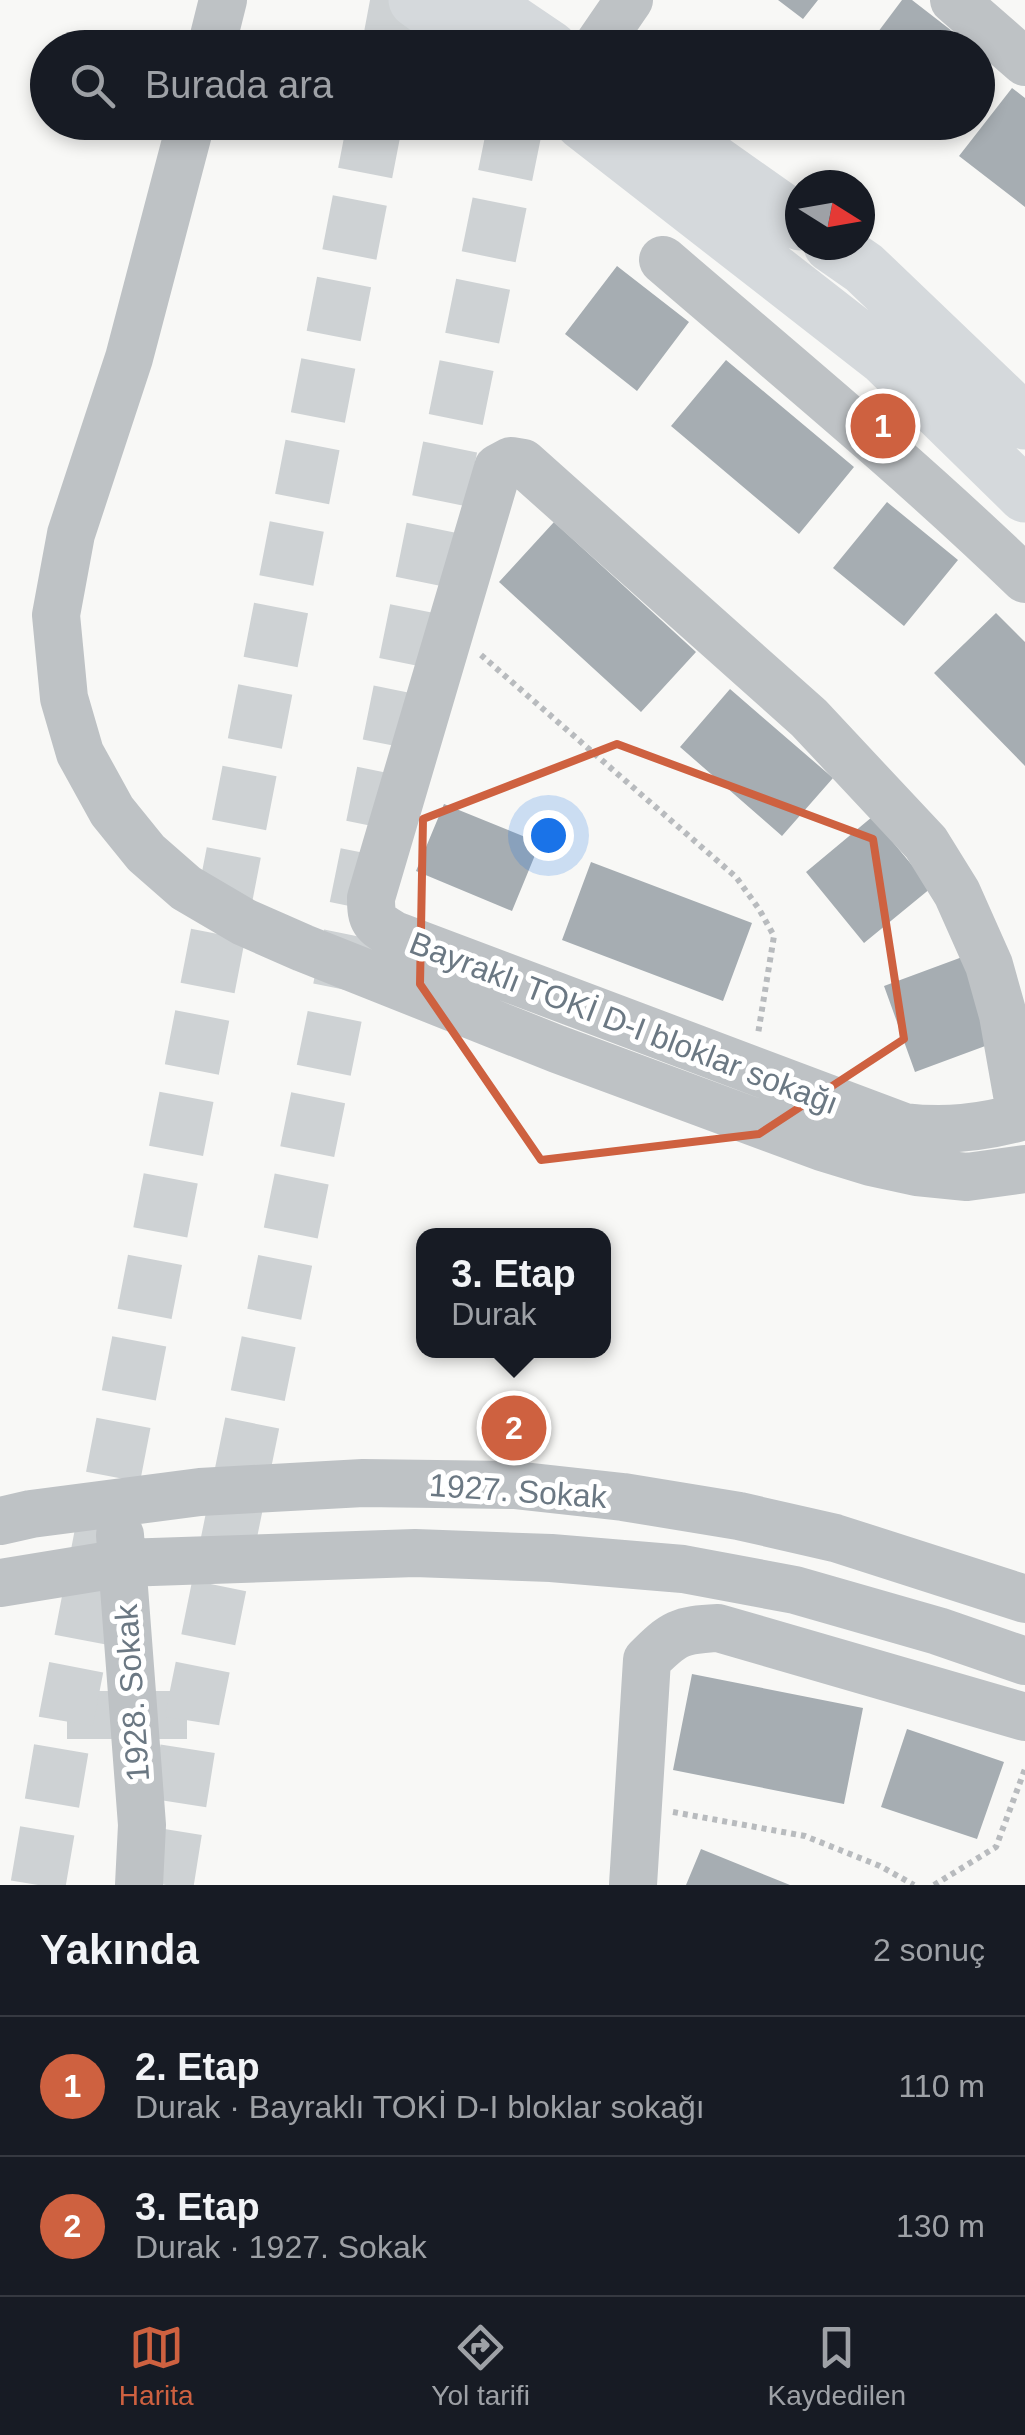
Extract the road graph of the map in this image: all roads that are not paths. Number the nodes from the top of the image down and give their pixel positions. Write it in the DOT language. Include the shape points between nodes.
graph roads {
  1 [pos="223,0"];
  2 [pos="416,0"];
  3 [pos="479,0"];
  4 [pos="630,0"];
  5 [pos="954,0"];
  6 [pos="216,30"];
  7 [pos="457,30"];
  8 [pos="523,30"];
  9 [pos="609,30"];
  10 [pos="988,30"];
  11 [pos="995,36"];
  12 [pos="1025,62"];
  13 [pos="186,140"];
  14 [pos="605,140"];
  15 [pos="682,140"];
  16 [pos="785,212"];
  17 [pos="663,260"];
  18 [pos="853,260"];
  19 [pos="1025,422"];
  20 [pos="1025,495"];
  21 [pos="1025,579"];
  22 [pos="1023,1116"];
  23 [pos="846,1131"];
  24 [pos="1025,1169"];
  25 [pos="118,1501"];
  26 [pos="0,1521"];
  27 [pos="122,1563"];
  28 [pos="0,1583"];
  29 [pos="1025,1600"];
  30 [pos="1025,1661"];
  31 [pos="1025,1718"];
  32 [pos="139,1885"];
  33 [pos="633,1885"];
  1 -- 6 [label="street"];
  2 -- 7 [label="main road"];
  3 -- 8 [label="main road"];
  4 -- 9 [label="street"];
  5 -- 10 [label="street"];
  11 -- 12 [label="street"];
  13 -- 23 [label="street" via="129,358 71,534 56,615 64,698 80,753 112,811 186,888 303,948 556,1050"];
  14 -- 20 [label="main road" via="884,358"];
  15 -- 16 [label="main road"];
  17 -- 21 [label="street"];
  18 -- 19 [label="main road"];
  22 -- 23 [label="street, Bayraklı TOKİ D-I bloklar sokağı" via="984,1127"];
  22 -- 23 [label="street, Bayraklı TOKİ D-I bloklar sokağı" via="990,965 926,843 809,718 523,463 498,468 371,898 376,924 751,1071"];
  23 -- 24 [label="street" via="871,1162 917,1172 967,1177"];
  25 -- 26 [label="street, 1927. Sokak"];
  25 -- 27 [label="street, 1928. Sokak"];
  25 -- 29 [label="street, 1927. Sokak" via="363,1484 514,1485 739,1516 836,1538"];
  27 -- 28 [label="street, 1927. Sokak"];
  27 -- 30 [label="street, 1927. Sokak" via="414,1553 683,1569 795,1590"];
  27 -- 32 [label="street, 1928. Sokak" via="142,1825"];
  31 -- 33 [label="street" via="718,1628 670,1637 647,1660"];
}
